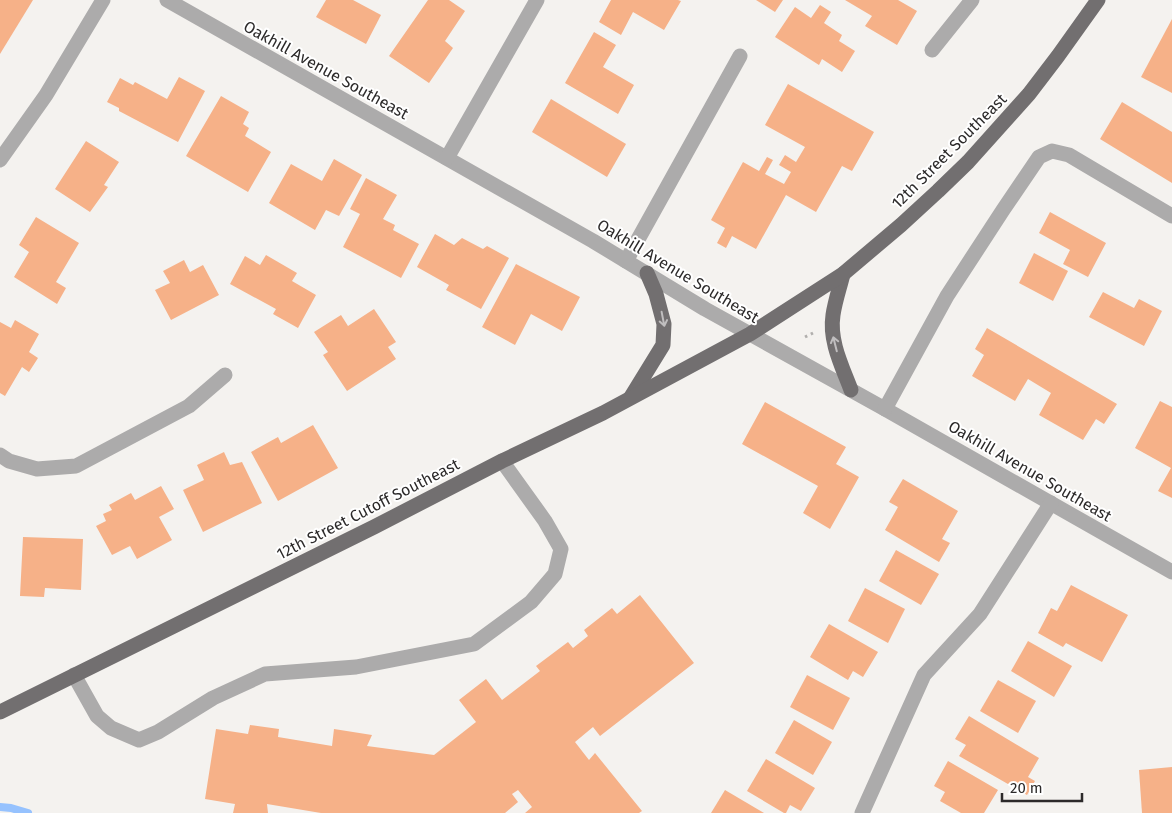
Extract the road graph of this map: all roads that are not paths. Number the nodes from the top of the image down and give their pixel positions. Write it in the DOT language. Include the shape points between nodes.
graph roads {
  1 [pos="103,0"];
  2 [pos="167,0"];
  3 [pos="537,0"];
  4 [pos="972,0"];
  5 [pos="1098,0"];
  6 [pos="932,50"];
  7 [pos="740,56"];
  8 [pos="447,158"];
  9 [pos="0,160"];
  10 [pos="1172,216"];
  11 [pos="626,261"];
  12 [pos="647,273"];
  13 [pos="843,274"];
  14 [pos="750,334"];
  15 [pos="225,375"];
  16 [pos="851,390"];
  17 [pos="630,398"];
  18 [pos="885,409"];
  19 [pos="0,455"];
  20 [pos="502,461"];
  21 [pos="1051,503"];
  22 [pos="1172,572"];
  23 [pos="74,675"];
  24 [pos="0,712"];
  25 [pos="862,813"];
  1 -- 9 [label="street" via="46,95"];
  2 -- 8 [label="street, Oakhill Avenue Southeast"];
  3 -- 8 [label="street"];
  4 -- 6 [label="street"];
  5 -- 13 [label="main road, 12th Street Southeast" via="1029,94 968,162"];
  7 -- 11 [label="street"];
  8 -- 11 [label="street, Oakhill Avenue Southeast"];
  10 -- 18 [label="street" via="1069,155 1052,151 1039,157 947,296"];
  11 -- 12 [label="street, Oakhill Avenue Southeast"];
  12 -- 14 [label="street, Oakhill Avenue Southeast"];
  12 -- 17 [label="main road, one-way" via="664,324 663,345"];
  13 -- 14 [label="main road, 12th Street Southeast"];
  16 -- 13 [label="main road, one-way" via="833,336 833,315"];
  14 -- 16 [label="street, Oakhill Avenue Southeast"];
  14 -- 17 [label="main road, 12th Street Cutoff Southeast"];
  15 -- 19 [label="street" via="189,406 76,466 37,469"];
  16 -- 18 [label="street, Oakhill Avenue Southeast"];
  17 -- 20 [label="main road, 12th Street Cutoff Southeast"];
  18 -- 21 [label="street, Oakhill Avenue Southeast"];
  20 -- 23 [label="main road, 12th Street Cutoff Southeast"];
  20 -- 23 [label="street" via="561,549 555,574 531,602 474,644 356,667 265,674 213,698 139,740 111,728 97,716"];
  21 -- 22 [label="street, Oakhill Avenue Southeast"];
  21 -- 25 [label="street" via="980,614 924,675"];
  23 -- 24 [label="main road, 12th Street Cutoff Southeast"];
}
